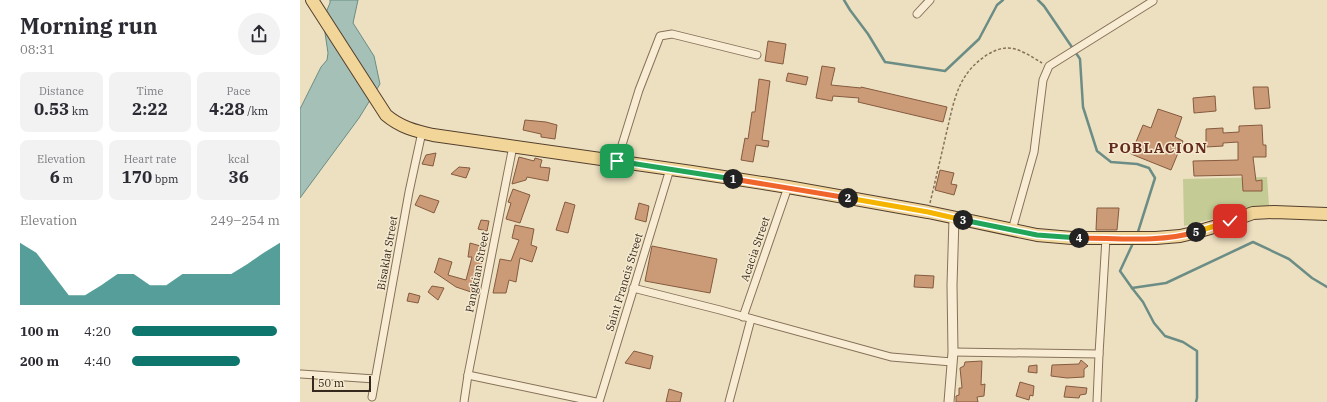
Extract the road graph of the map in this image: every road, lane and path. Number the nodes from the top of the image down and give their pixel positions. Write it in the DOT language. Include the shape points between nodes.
graph roads {
  1 [pos="312,0"];
  2 [pos="930,0"];
  3 [pos="1155,0"];
  4 [pos="917,14"];
  5 [pos="757,55"];
  6 [pos="1049,66"];
  7 [pos="422,132"];
  8 [pos="513,146"];
  9 [pos="617,161"];
  10 [pos="670,169"];
  11 [pos="788,187"];
  12 [pos="928,212"];
  13 [pos="1327,214"];
  14 [pos="954,218"];
  15 [pos="1012,230"];
  16 [pos="1109,238"];
  17 [pos="633,288"];
  18 [pos="743,317"];
  19 [pos="751,319"];
  20 [pos="953,352"];
  21 [pos="1099,354"];
  22 [pos="952,362"];
  23 [pos="301,374"];
  24 [pos="468,375"];
  25 [pos="375,379"];
  26 [pos="372,397"];
  27 [pos="464,402"];
  28 [pos="598,402"];
  29 [pos="729,402"];
  30 [pos="949,402"];
  31 [pos="1097,402"];
  1 -- 7 [label="main road" via="386,115 397,124"];
  2 -- 4 [label="street"];
  3 -- 6 [label="street"];
  5 -- 9 [label="street" via="672,34 660,36 639,90"];
  6 -- 12 [label="path" via="1010,48 989,54 973,66 966,75 954,105"];
  6 -- 15 [label="street" via="1043,80 1034,152"];
  7 -- 8 [label="main road"];
  7 -- 25 [label="street, Bisaklat Street"];
  8 -- 9 [label="main road"];
  8 -- 24 [label="street, Pangkian Street"];
  9 -- 10 [label="main road"];
  10 -- 11 [label="main road"];
  10 -- 17 [label="street, Saint Francis Street"];
  11 -- 12 [label="main road"];
  11 -- 18 [label="street, Acacia Street"];
  12 -- 14 [label="main road"];
  13 -- 16 [label="main road" via="1258,213 1172,237"];
  14 -- 15 [label="main road"];
  14 -- 20 [label="street"];
  15 -- 16 [label="main road" via="1072,238"];
  16 -- 21 [label="street"];
  17 -- 18 [label="street"];
  17 -- 28 [label="street, Saint Francis Street"];
  18 -- 19 [label="street"];
  19 -- 22 [label="street" via="891,357"];
  19 -- 29 [label="street"];
  20 -- 21 [label="street"];
  20 -- 22 [label="street"];
  21 -- 31 [label="street"];
  22 -- 30 [label="street"];
  23 -- 25 [label="street"];
  24 -- 27 [label="street, Pangkian Street"];
  24 -- 28 [label="street"];
  25 -- 26 [label="street, Bisaklat Street"];
}
